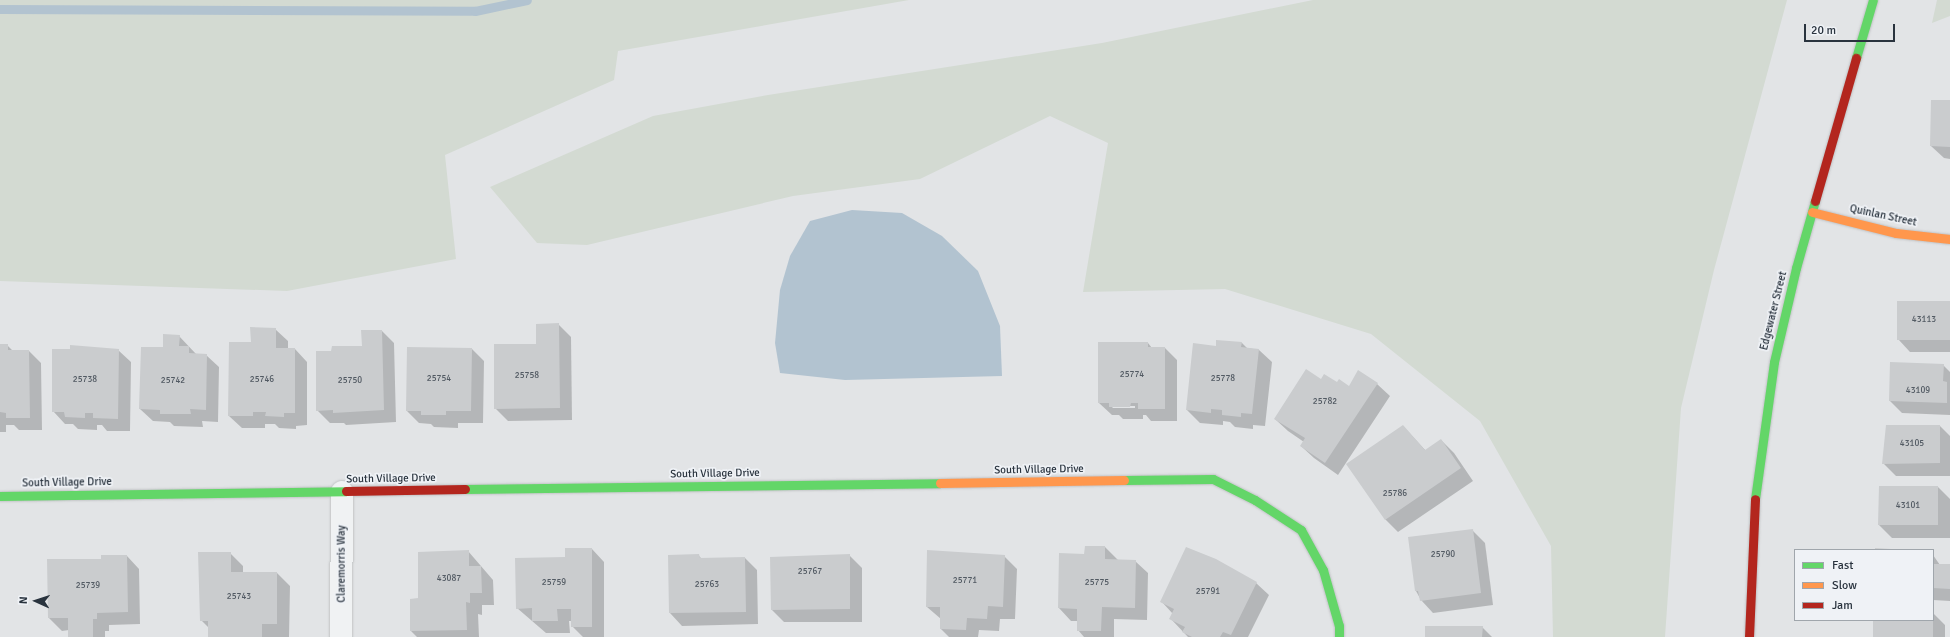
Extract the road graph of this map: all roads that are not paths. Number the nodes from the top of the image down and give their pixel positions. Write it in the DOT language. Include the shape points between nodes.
graph roads {
  1 [pos="1873,0"];
  2 [pos="1812,212"];
  3 [pos="1950,239"];
  4 [pos="342,492"];
  5 [pos="0,496"];
  6 [pos="341,637"];
  7 [pos="1339,637"];
  8 [pos="1750,637"];
  1 -- 2 [label="street, Edgewater Street"];
  2 -- 3 [label="street, Quinlan Street" via="1896,233"];
  2 -- 8 [label="street, Edgewater Street" via="1773,369 1756,481 1750,581"];
  4 -- 5 [label="street, South Village Drive"];
  4 -- 6 [label="street, Claremorris Way"];
  4 -- 7 [label="street, South Village Drive" via="1213,479 1254,500 1301,530 1323,570"];
}
